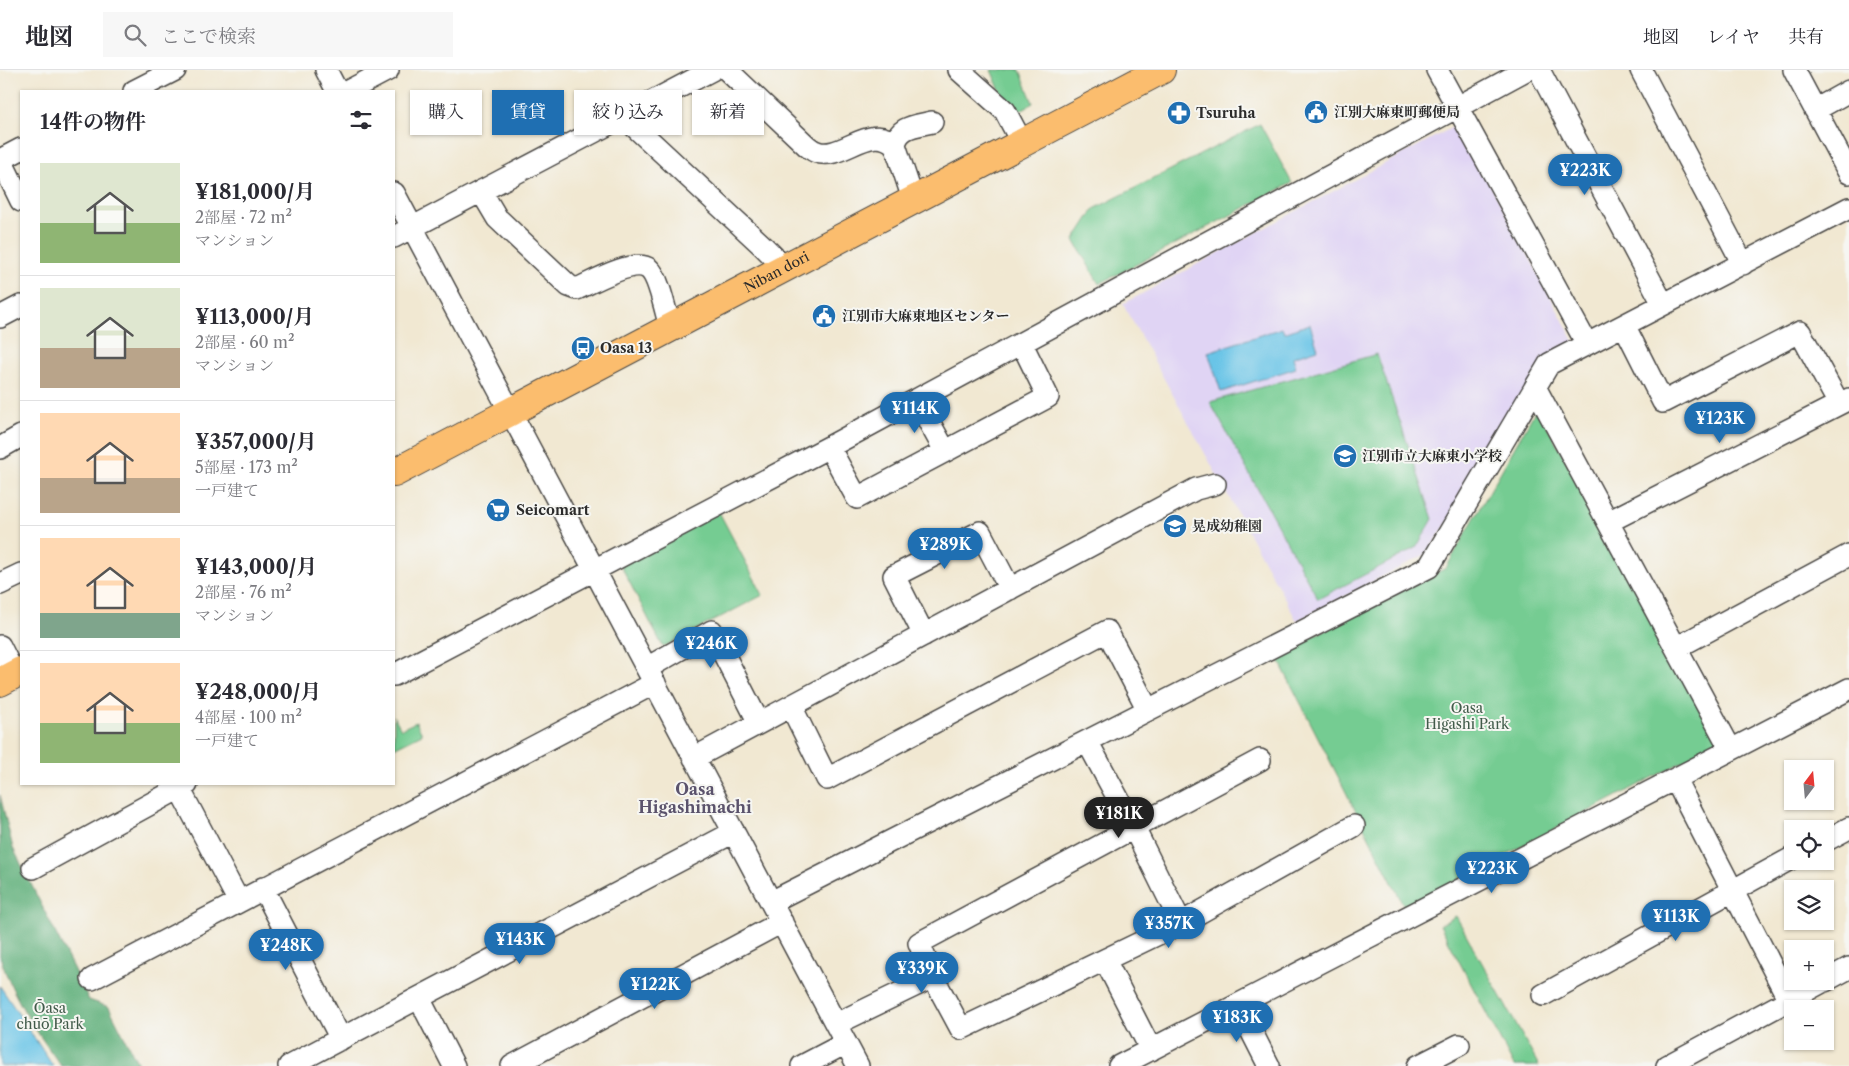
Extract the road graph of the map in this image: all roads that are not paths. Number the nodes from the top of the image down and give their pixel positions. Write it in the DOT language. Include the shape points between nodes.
graph roads {
  1 [pos="175,70"];
  2 [pos="326,70"];
  3 [pos="388,70"];
  4 [pos="712,70"];
  5 [pos="727,70"];
  6 [pos="960,70"];
  7 [pos="1161,70"];
  8 [pos="1437,70"];
  9 [pos="1526,70"];
  10 [pos="1539,70"];
  11 [pos="1641,70"];
  12 [pos="1794,70"];
  13 [pos="136,90"];
  14 [pos="336,90"];
  15 [pos="350,90"];
  16 [pos="674,90"];
  17 [pos="1849,91"];
  18 [pos="1457,108"];
  19 [pos="1815,110"];
  20 [pos="932,122"];
  21 [pos="587,135"];
  22 [pos="644,135"];
  23 [pos="1022,143"];
  24 [pos="895,145"];
  25 [pos="20,150"];
  26 [pos="1,160"];
  27 [pos="1849,173"];
  28 [pos="481,191"];
  29 [pos="395,195"];
  30 [pos="20,199"];
  31 [pos="914,200"];
  32 [pos="1849,208"];
  33 [pos="412,227"];
  34 [pos="395,236"];
  35 [pos="1742,264"];
  36 [pos="780,269"];
  37 [pos="1663,304"];
  38 [pos="20,307"];
  39 [pos="0,317"];
  40 [pos="1624,325"];
  41 [pos="670,327"];
  42 [pos="1022,344"];
  43 [pos="1587,344"];
  44 [pos="1535,387"];
  45 [pos="917,400"];
  46 [pos="1844,401"];
  47 [pos="511,410"];
  48 [pos="20,437"];
  49 [pos="829,447"];
  50 [pos="0,448"];
  51 [pos="946,451"];
  52 [pos="395,472"];
  53 [pos="1215,484"];
  54 [pos="1608,522"];
  55 [pos="1849,555"];
  56 [pos="594,569"];
  57 [pos="20,574"];
  58 [pos="0,584"];
  59 [pos="1010,589"];
  60 [pos="924,635"];
  61 [pos="0,646"];
  62 [pos="1676,648"];
  63 [pos="395,674"];
  64 [pos="651,675"];
  65 [pos="12,676"];
  66 [pos="1849,689"];
  67 [pos="791,706"];
  68 [pos="1148,710"];
  69 [pos="759,723"];
  70 [pos="1087,741"];
  71 [pos="1731,750"];
  72 [pos="694,758"];
  73 [pos="1260,760"];
  74 [pos="1675,779"];
  75 [pos="183,786"];
  76 [pos="1354,826"];
  77 [pos="1134,828"];
  78 [pos="1849,828"];
  79 [pos="734,832"];
  80 [pos="1834,836"];
  81 [pos="1784,862"];
  82 [pos="33,868"];
  83 [pos="263,888"];
  84 [pos="1731,890"];
  85 [pos="238,900"];
  86 [pos="771,902"];
  87 [pos="782,922"];
  88 [pos="1180,923"];
  89 [pos="1104,960"];
  90 [pos="1849,968"];
  91 [pos="1834,976"];
  92 [pos="933,977"];
  93 [pos="92,979"];
  94 [pos="1808,990"];
  95 [pos="1543,994"];
  96 [pos="419,998"];
  97 [pos="1789,1000"];
  98 [pos="1784,1003"];
  99 [pos="1238,1005"];
  100 [pos="836,1024"];
  101 [pos="341,1038"];
  102 [pos="846,1043"];
  103 [pos="1459,1045"];
  104 [pos="1151,1050"];
  105 [pos="524,1063"];
  106 [pos="289,1066"];
  107 [pos="454,1066"];
  108 [pos="802,1066"];
  109 [pos="858,1066"];
  110 [pos="1119,1066"];
  111 [pos="1268,1066"];
  112 [pos="1418,1066"];
  113 [pos="1667,1066"];
  1 -- 13 [label="street"];
  2 -- 14 [label="street"];
  3 -- 15 [label="street"];
  4 -- 16 [label="street"];
  5 -- 24 [label="street" via="817,153 828,153 873,138 883,137"];
  6 -- 23 [label="street" via="1005,111"];
  7 -- 23 [label="main road, Niban dori"];
  8 -- 18 [label="street"];
  9 -- 18 [label="street"];
  10 -- 37 [label="street"];
  11 -- 35 [label="street"];
  12 -- 19 [label="street"];
  17 -- 19 [label="street"];
  18 -- 42 [label="street"];
  18 -- 43 [label="street"];
  19 -- 27 [label="street"];
  20 -- 24 [label="street" via="902,130"];
  21 -- 28 [label="street"];
  22 -- 36 [label="street" via="764,246"];
  23 -- 31 [label="main road, Niban dori"];
  24 -- 31 [label="street"];
  25 -- 26 [label="street"];
  26 -- 30 [label="street"];
  28 -- 33 [label="street"];
  28 -- 41 [label="street" via="497,218 569,286 577,289 630,267 649,269 655,278"];
  29 -- 33 [label="street"];
  31 -- 36 [label="main road, Niban dori"];
  32 -- 35 [label="street"];
  33 -- 34 [label="street"];
  33 -- 47 [label="street"];
  35 -- 37 [label="street"];
  36 -- 41 [label="main road, Niban dori"];
  37 -- 40 [label="street"];
  38 -- 39 [label="street"];
  40 -- 43 [label="street"];
  40 -- 46 [label="street" via="1663,402 1800,332"];
  41 -- 47 [label="main road, Niban dori"];
  42 -- 45 [label="street"];
  42 -- 51 [label="street" via="1048,397"];
  43 -- 44 [label="street" via="1549,364"];
  44 -- 54 [label="street"];
  44 -- 68 [label="street" via="1429,567"];
  45 -- 49 [label="street"];
  45 -- 51 [label="street"];
  46 -- 54 [label="street"];
  47 -- 52 [label="main road, Niban dori"];
  47 -- 56 [label="street"];
  48 -- 50 [label="street"];
  49 -- 51 [label="street" via="856,498"];
  49 -- 56 [label="street"];
  53 -- 59 [label="street" via="1196,489"];
  54 -- 62 [label="street"];
  55 -- 62 [label="street"];
  56 -- 63 [label="street"];
  56 -- 64 [label="street"];
  57 -- 58 [label="street"];
  59 -- 60 [label="street"];
  59 -- 60 [label="street" via="980,532 894,576"];
  60 -- 67 [label="street"];
  61 -- 65 [label="street"];
  62 -- 71 [label="street"];
  64 -- 69 [label="street" via="712,631"];
  64 -- 72 [label="street"];
  64 -- 83 [label="street"];
  66 -- 71 [label="street"];
  67 -- 68 [label="street" via="827,779 1106,631"];
  67 -- 69 [label="street"];
  68 -- 70 [label="street"];
  69 -- 72 [label="street"];
  70 -- 77 [label="street"];
  70 -- 86 [label="street"];
  71 -- 74 [label="street"];
  72 -- 79 [label="street"];
  73 -- 77 [label="street"];
  74 -- 84 [label="street"];
  74 -- 99 [label="street"];
  75 -- 82 [label="street"];
  75 -- 85 [label="street"];
  76 -- 88 [label="street"];
  77 -- 88 [label="street"];
  77 -- 92 [label="street" via="919,942"];
  78 -- 80 [label="street"];
  79 -- 86 [label="street"];
  79 -- 96 [label="street"];
  81 -- 84 [label="street"];
  83 -- 85 [label="street"];
  83 -- 101 [label="street"];
  84 -- 95 [label="street"];
  84 -- 97 [label="street"];
  85 -- 93 [label="street"];
  86 -- 87 [label="street"];
  87 -- 100 [label="street"];
  87 -- 105 [label="street"];
  88 -- 89 [label="street"];
  89 -- 92 [label="street" via="961,1029"];
  89 -- 104 [label="street"];
  90 -- 91 [label="street"];
  92 -- 100 [label="street"];
  94 -- 97 [label="street"];
  96 -- 101 [label="street"];
  96 -- 107 [label="street"];
  98 -- 113 [label="street"];
  99 -- 104 [label="street"];
  99 -- 111 [label="street"];
  100 -- 102 [label="street"];
  101 -- 106 [label="street"];
  102 -- 108 [label="street"];
  102 -- 109 [label="street"];
  103 -- 112 [label="street"];
  104 -- 110 [label="street"];
}
